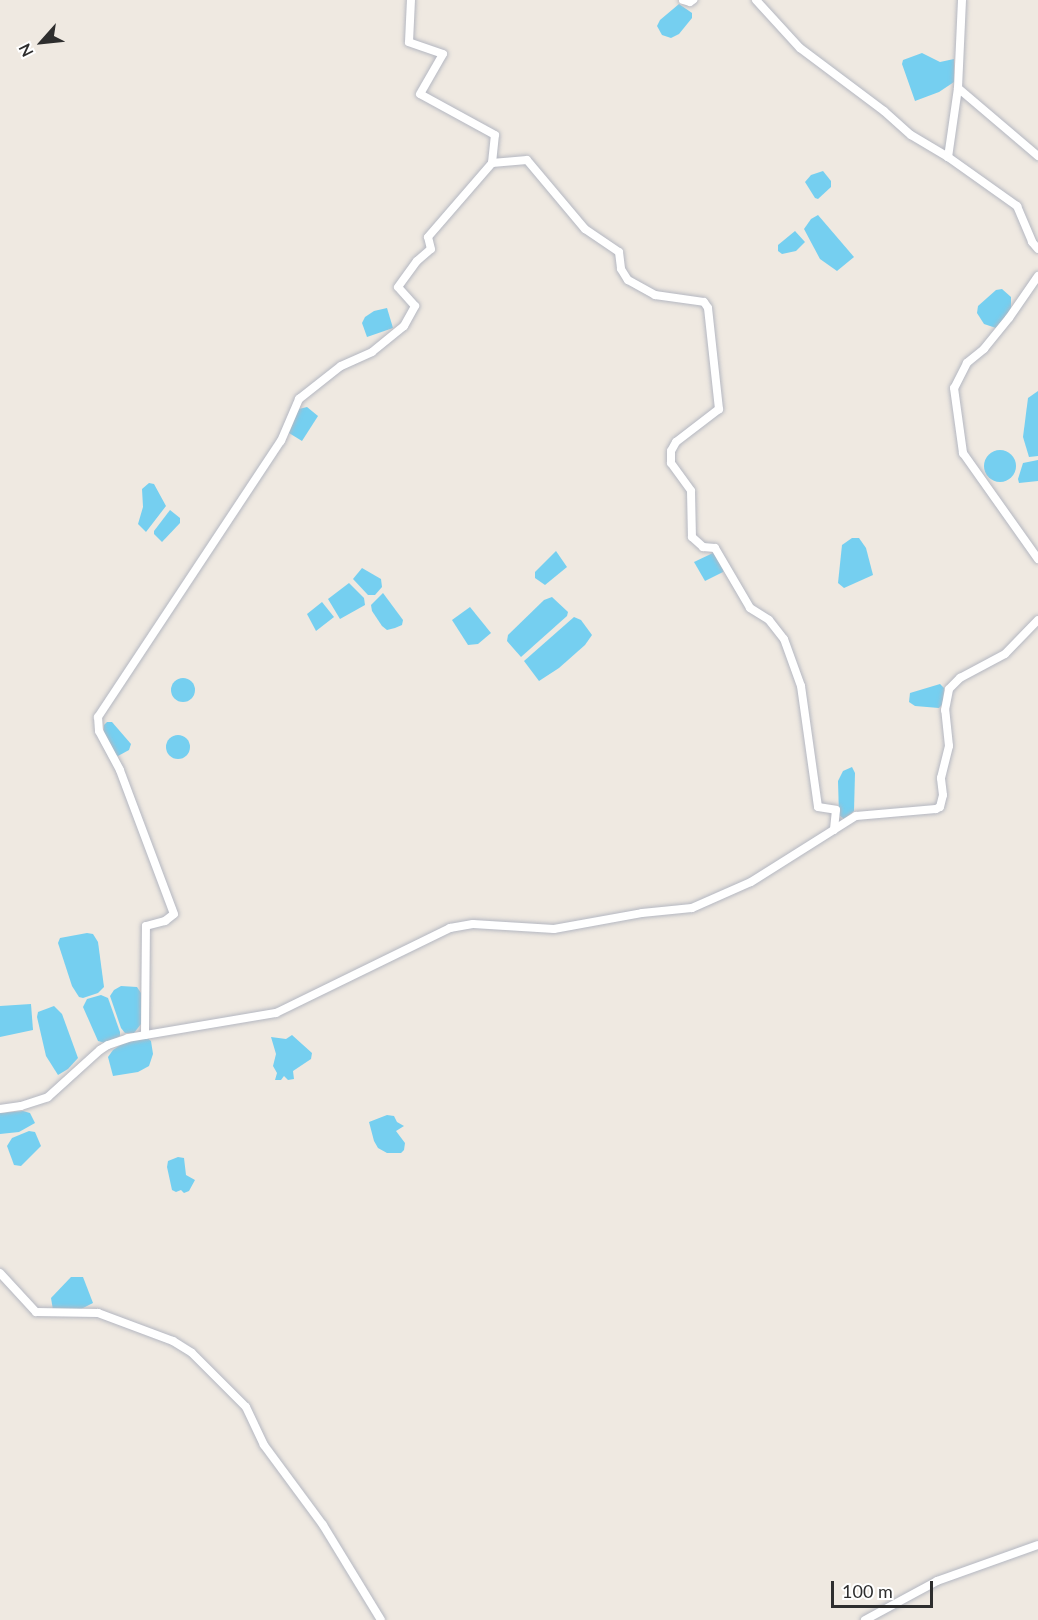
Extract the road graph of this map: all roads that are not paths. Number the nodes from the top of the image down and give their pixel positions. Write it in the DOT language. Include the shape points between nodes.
graph roads {
  1 [pos="411,0"];
  2 [pos="683,0"];
  3 [pos="693,0"];
  4 [pos="756,0"];
  5 [pos="962,0"];
  6 [pos="958,88"];
  7 [pos="1038,156"];
  8 [pos="948,157"];
  9 [pos="492,163"];
  10 [pos="1038,249"];
  11 [pos="1038,276"];
  12 [pos="1038,558"];
  13 [pos="1038,620"];
  14 [pos="834,830"];
  15 [pos="145,1035"];
  16 [pos="0,1109"];
  17 [pos="0,1273"];
  18 [pos="1038,1545"];
  19 [pos="381,1620"];
  20 [pos="865,1620"];
  1 -- 9 [label="street" via="409,42 443,54 420,94 495,135"];
  2 -- 3 [label="street"];
  4 -- 8 [label="street" via="800,48 911,135"];
  5 -- 6 [label="street"];
  6 -- 7 [label="street"];
  6 -- 8 [label="street"];
  8 -- 10 [label="street" via="1017,206"];
  9 -- 14 [label="street" via="527,160 585,229 619,252 621,269 628,280 655,295 704,302 708,308 719,409 676,442 671,463 691,491 692,537 703,547 715,548 750,608 769,620 784,639 801,686 818,807 836,810"];
  9 -- 15 [label="street" via="428,237 430,249 398,287 415,306 404,326 372,352 341,366 299,399 280,441 98,717 99,731 124,780 174,915 146,926"];
  11 -- 12 [label="street" via="984,349 967,363 954,388 963,453"];
  13 -- 14 [label="street" via="1005,654 960,678 949,689 945,710 949,746 941,778 940,807 856,816"];
  14 -- 15 [label="street" via="751,882 692,908 554,929 473,924 450,928 276,1013"];
  15 -- 16 [label="street" via="100,1050 48,1097"];
  17 -- 19 [label="street" via="36,1312 98,1313 173,1341 192,1353 246,1407 264,1445 324,1525"];
  18 -- 20 [label="street" via="937,1581"];
}
